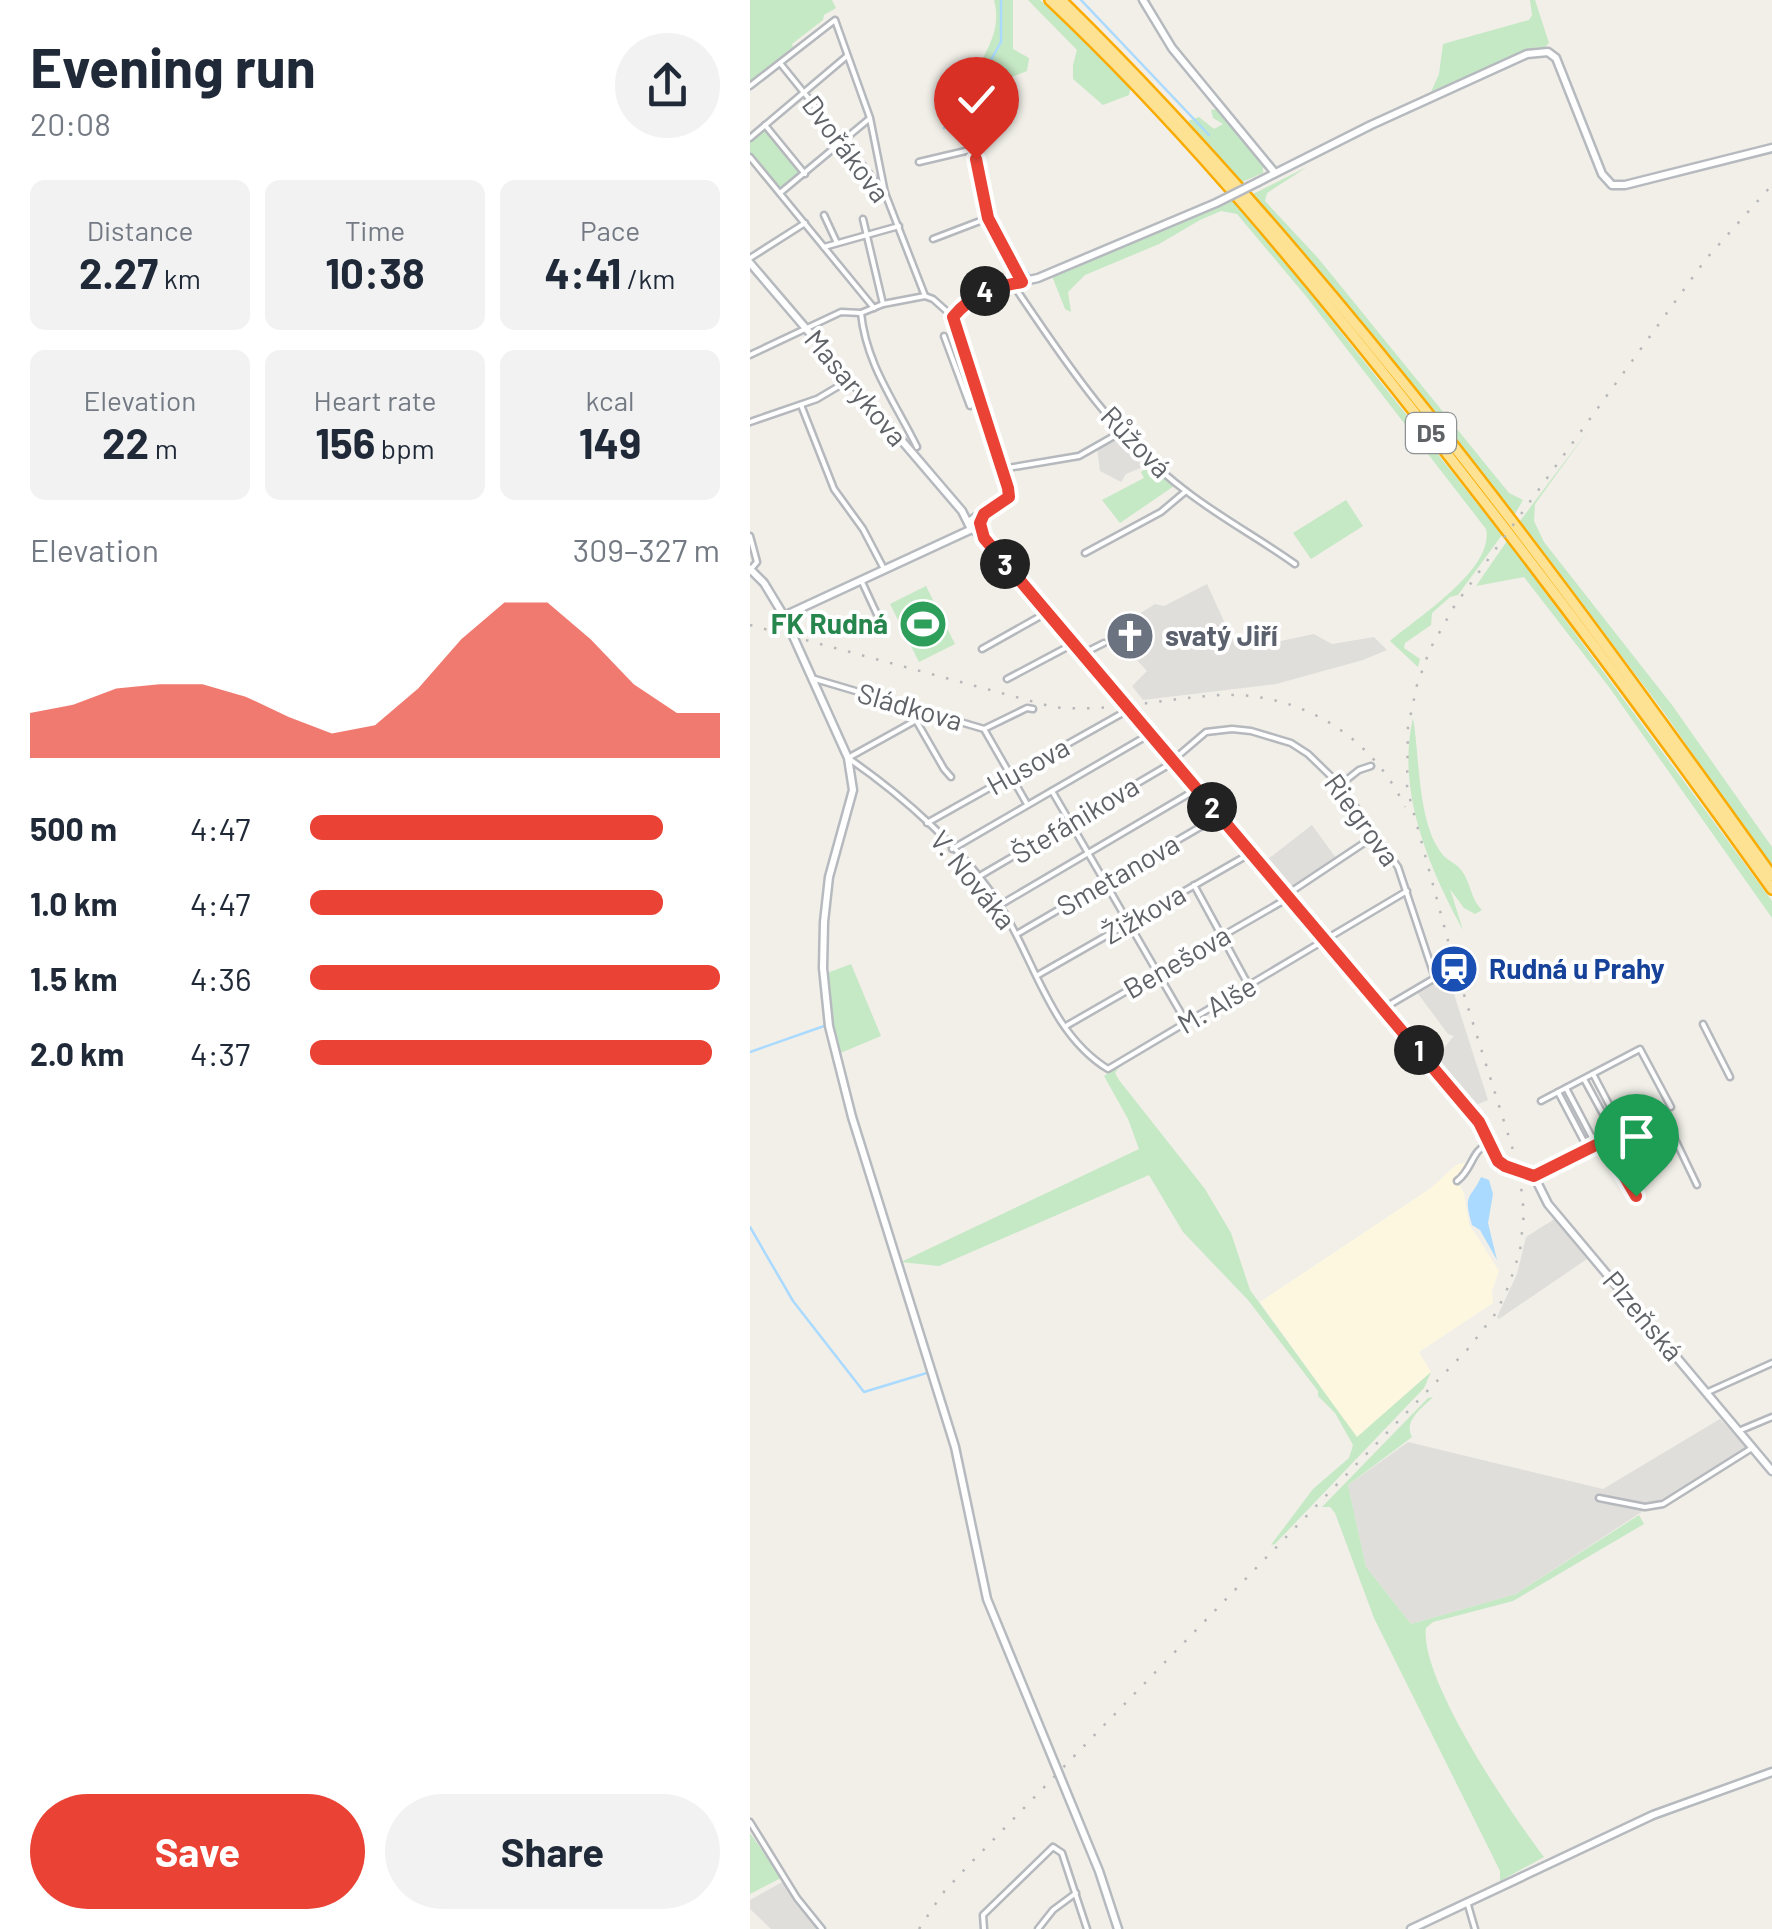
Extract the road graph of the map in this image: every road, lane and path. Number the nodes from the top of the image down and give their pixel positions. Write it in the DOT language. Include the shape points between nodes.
graph roads {
  1 [pos="1050,0"];
  2 [pos="1062,0"];
  3 [pos="1143,0"];
  4 [pos="847,56"];
  5 [pos="780,63"];
  6 [pos="750,86"];
  7 [pos="803,92"];
  8 [pos="870,118"];
  9 [pos="764,126"];
  10 [pos="750,138"];
  11 [pos="843,140"];
  12 [pos="1772,148"];
  13 [pos="750,157"];
  14 [pos="919,162"];
  15 [pos="1275,173"];
  16 [pos="804,174"];
  17 [pos="780,193"];
  18 [pos="885,193"];
  19 [pos="824,216"];
  20 [pos="988,218"];
  21 [pos="863,219"];
  22 [pos="805,223"];
  23 [pos="899,226"];
  24 [pos="867,235"];
  25 [pos="933,240"];
  26 [pos="837,243"];
  27 [pos="824,246"];
  28 [pos="751,266"];
  29 [pos="1022,282"];
  30 [pos="1012,284"];
  31 [pos="925,296"];
  32 [pos="884,304"];
  33 [pos="874,308"];
  34 [pos="861,313"];
  35 [pos="953,317"];
  36 [pos="806,330"];
  37 [pos="944,336"];
  38 [pos="750,355"];
  39 [pos="970,372"];
  40 [pos="959,376"];
  41 [pos="849,380"];
  42 [pos="800,405"];
  43 [pos="970,406"];
  44 [pos="750,422"];
  45 [pos="1123,431"];
  46 [pos="912,438"];
  47 [pos="904,445"];
  48 [pos="917,447"];
  49 [pos="1002,470"];
  50 [pos="1186,492"];
  51 [pos="974,523"];
  52 [pos="750,536"];
  53 [pos="1085,553"];
  54 [pos="1295,564"];
  55 [pos="750,569"];
  56 [pos="884,569"];
  57 [pos="861,580"];
  58 [pos="1046,613"];
  59 [pos="784,616"];
  60 [pos="881,623"];
  61 [pos="1104,642"];
  62 [pos="1073,644"];
  63 [pos="982,649"];
  64 [pos="1082,654"];
  65 [pos="810,678"];
  66 [pos="1007,679"];
  67 [pos="1032,709"];
  68 [pos="1128,710"];
  69 [pos="930,713"];
  70 [pos="916,722"];
  71 [pos="984,728"];
  72 [pos="1150,734"];
  73 [pos="848,758"];
  74 [pos="1172,761"];
  75 [pos="1370,766"];
  76 [pos="1011,775"];
  77 [pos="951,777"];
  78 [pos="1340,785"];
  79 [pos="1197,789"];
  80 [pos="1052,791"];
  81 [pos="1028,804"];
  82 [pos="1219,816"];
  83 [pos="1071,822"];
  84 [pos="927,823"];
  85 [pos="1376,836"];
  86 [pos="952,849"];
  87 [pos="1088,852"];
  88 [pos="1250,853"];
  89 [pos="1772,876"];
  90 [pos="978,878"];
  91 [pos="1106,882"];
  92 [pos="1194,886"];
  93 [pos="1772,889"];
  94 [pos="1407,891"];
  95 [pos="1287,896"];
  96 [pos="1000,905"];
  97 [pos="1129,923"];
  98 [pos="1017,934"];
  99 [pos="1222,936"];
  100 [pos="1326,941"];
  101 [pos="1157,973"];
  102 [pos="1036,976"];
  103 [pos="1249,986"];
  104 [pos="1382,1008"];
  105 [pos="1186,1022"];
  106 [pos="1703,1024"];
  107 [pos="1065,1027"];
  108 [pos="1108,1069"];
  109 [pos="1593,1074"];
  110 [pos="1730,1077"];
  111 [pos="1584,1078"];
  112 [pos="1566,1088"];
  113 [pos="1558,1092"];
  114 [pos="1542,1101"];
  115 [pos="1671,1107"];
  116 [pos="1623,1131"];
  117 [pos="1615,1136"];
  118 [pos="1604,1141"];
  119 [pos="1491,1142"];
  120 [pos="1596,1145"];
  121 [pos="1588,1149"];
  122 [pos="1534,1176"];
  123 [pos="1457,1181"];
  124 [pos="1697,1185"];
  125 [pos="1636,1196"];
  126 [pos="1772,1363"];
  127 [pos="1708,1392"];
  128 [pos="1772,1417"];
  129 [pos="1741,1430"];
  130 [pos="1754,1446"];
  131 [pos="1772,1471"];
  132 [pos="1599,1498"];
  133 [pos="1772,1772"];
  134 [pos="750,1822"];
  135 [pos="1076,1893"];
  136 [pos="1466,1902"];
  137 [pos="822,1929"];
  138 [pos="984,1929"];
  139 [pos="1038,1929"];
  140 [pos="1088,1929"];
  141 [pos="1118,1929"];
  142 [pos="1411,1929"];
  143 [pos="1475,1929"];
  1 -- 93 [label="highway, D5" via="1152,103 1321,296 1570,613"];
  2 -- 89 [label="highway, D5" via="1230,176 1339,305 1576,609"];
  3 -- 15 [label="street" via="1172,48"];
  4 -- 5 [label="street" via="836,20"];
  4 -- 7 [label="street"];
  4 -- 8 [label="street"];
  5 -- 6 [label="street"];
  5 -- 7 [label="street, Dvořákova"];
  7 -- 9 [label="street"];
  7 -- 11 [label="street, Dvořákova"];
  8 -- 11 [label="street"];
  8 -- 18 [label="street"];
  9 -- 10 [label="street"];
  9 -- 16 [label="street"];
  11 -- 16 [label="street"];
  11 -- 18 [label="street, Dvořákova"];
  12 -- 15 [label="street" via="1612,185 1556,58 1542,51"];
  13 -- 17 [label="street"];
  14 -- 20 [label="street" via="974,149"];
  15 -- 29 [label="street, bridge"];
  16 -- 17 [label="street"];
  17 -- 22 [label="street"];
  18 -- 23 [label="street, Dvořákova"];
  19 -- 26 [label="street"];
  20 -- 25 [label="street"];
  20 -- 29 [label="street"];
  21 -- 24 [label="street"];
  22 -- 27 [label="street"];
  22 -- 28 [label="street"];
  23 -- 24 [label="street"];
  23 -- 31 [label="street, Dvořákova"];
  24 -- 26 [label="street"];
  24 -- 32 [label="street"];
  26 -- 27 [label="street"];
  27 -- 33 [label="street"];
  28 -- 36 [label="street, Masarykova"];
  29 -- 30 [label="street"];
  30 -- 35 [label="street" via="988,289"];
  30 -- 45 [label="street, Růžová" via="1074,376"];
  31 -- 32 [label="street"];
  31 -- 35 [label="street"];
  32 -- 33 [label="street"];
  33 -- 34 [label="street"];
  34 -- 36 [label="street" via="841,312"];
  34 -- 46 [label="street" via="870,362"];
  35 -- 39 [label="street"];
  36 -- 38 [label="street"];
  36 -- 41 [label="street, Masarykova"];
  37 -- 40 [label="street"];
  39 -- 40 [label="street"];
  39 -- 49 [label="street"];
  40 -- 43 [label="street"];
  41 -- 42 [label="street"];
  41 -- 47 [label="street, Masarykova"];
  42 -- 44 [label="street"];
  42 -- 56 [label="street" via="830,477"];
  45 -- 49 [label="street" via="1079,456"];
  45 -- 50 [label="street, Růžová"];
  46 -- 47 [label="street"];
  46 -- 48 [label="street"];
  47 -- 51 [label="street, Masarykova"];
  49 -- 51 [label="street" via="1009,497"];
  50 -- 53 [label="street"];
  50 -- 54 [label="street, Růžová"];
  51 -- 56 [label="street"];
  51 -- 58 [label="street"];
  52 -- 55 [label="street" via="757,562"];
  55 -- 59 [label="street"];
  56 -- 57 [label="street"];
  57 -- 59 [label="street"];
  57 -- 60 [label="street"];
  58 -- 62 [label="street"];
  58 -- 63 [label="street"];
  59 -- 65 [label="street"];
  61 -- 64 [label="street"];
  62 -- 64 [label="street"];
  62 -- 66 [label="street"];
  64 -- 68 [label="street"];
  65 -- 69 [label="street, Sládkova"];
  65 -- 73 [label="street"];
  67 -- 71 [label="street"];
  68 -- 72 [label="street"];
  68 -- 76 [label="street, Husova"];
  69 -- 70 [label="street"];
  69 -- 71 [label="street, Sládkova"];
  70 -- 73 [label="street"];
  70 -- 77 [label="street"];
  71 -- 76 [label="street, Sládkova"];
  72 -- 74 [label="street"];
  72 -- 80 [label="street"];
  73 -- 84 [label="street, V. Nováka"];
  73 -- 141 [label="street" via="853,790 836,844 824,922 829,1026 955,1447 988,1599"];
  74 -- 78 [label="street, Riegrova" via="1206,732 1252,730 1291,743"];
  74 -- 79 [label="street"];
  74 -- 83 [label="street, Štefánikova"];
  75 -- 78 [label="street"];
  76 -- 81 [label="street, Sládkova"];
  76 -- 84 [label="street, Husova"];
  78 -- 85 [label="street, Riegrova"];
  79 -- 82 [label="street"];
  79 -- 87 [label="street"];
  80 -- 81 [label="street"];
  80 -- 83 [label="street"];
  81 -- 86 [label="street"];
  82 -- 88 [label="street"];
  82 -- 91 [label="street, Smetanova"];
  83 -- 87 [label="street"];
  83 -- 90 [label="street, Štefánikova"];
  84 -- 86 [label="street, V. Nováka"];
  85 -- 94 [label="street, Riegrova"];
  85 -- 95 [label="street, Benešova"];
  86 -- 90 [label="street, V. Nováka"];
  87 -- 91 [label="street"];
  87 -- 96 [label="street"];
  88 -- 92 [label="street, Žižkova"];
  88 -- 95 [label="street"];
  90 -- 96 [label="street, V. Nováka"];
  91 -- 97 [label="street"];
  91 -- 98 [label="street, Smetanova"];
  92 -- 97 [label="street, Žižkova"];
  92 -- 99 [label="street"];
  94 -- 100 [label="street, M. Alše"];
  94 -- 104 [label="street, Riegrova" via="1435,978"];
  95 -- 99 [label="street, Benešova"];
  95 -- 100 [label="street"];
  96 -- 98 [label="street, V. Nováka"];
  97 -- 101 [label="street"];
  97 -- 102 [label="street, Žižkova"];
  98 -- 102 [label="street, V. Nováka"];
  99 -- 101 [label="street, Benešova"];
  99 -- 103 [label="street"];
  100 -- 103 [label="street, M. Alše"];
  100 -- 104 [label="street"];
  101 -- 105 [label="street"];
  101 -- 107 [label="street, Benešova"];
  102 -- 107 [label="street, V. Nováka"];
  103 -- 105 [label="street, M. Alše"];
  104 -- 119 [label="street, Plzeňská"];
  105 -- 108 [label="street, M. Alše"];
  106 -- 110 [label="street"];
  107 -- 108 [label="street, V. Nováka"];
  109 -- 111 [label="street"];
  109 -- 115 [label="street" via="1640,1050"];
  109 -- 116 [label="street"];
  111 -- 112 [label="street"];
  111 -- 117 [label="street"];
  112 -- 113 [label="street"];
  112 -- 120 [label="street"];
  113 -- 114 [label="street"];
  113 -- 121 [label="street"];
  116 -- 117 [label="street"];
  116 -- 124 [label="street" via="1662,1112"];
  117 -- 118 [label="street"];
  118 -- 120 [label="street"];
  118 -- 125 [label="street"];
  119 -- 122 [label="street, Plzeňská" via="1498,1161"];
  119 -- 123 [label="street"];
  120 -- 121 [label="street"];
  121 -- 122 [label="street"];
  122 -- 127 [label="street, Plzeňská" via="1548,1204"];
  126 -- 127 [label="street"];
  127 -- 129 [label="street, Plzeňská"];
  128 -- 129 [label="street"];
  129 -- 130 [label="street, Plzeňská"];
  130 -- 131 [label="street, Plzeňská"];
  130 -- 132 [label="street" via="1663,1504"];
  133 -- 136 [label="street" via="1653,1815"];
  134 -- 137 [label="street"];
  135 -- 138 [label="street" via="1059,1848 1051,1847 983,1915"];
  135 -- 139 [label="street"];
  135 -- 140 [label="street"];
  136 -- 142 [label="street"];
  136 -- 143 [label="street"];
}
